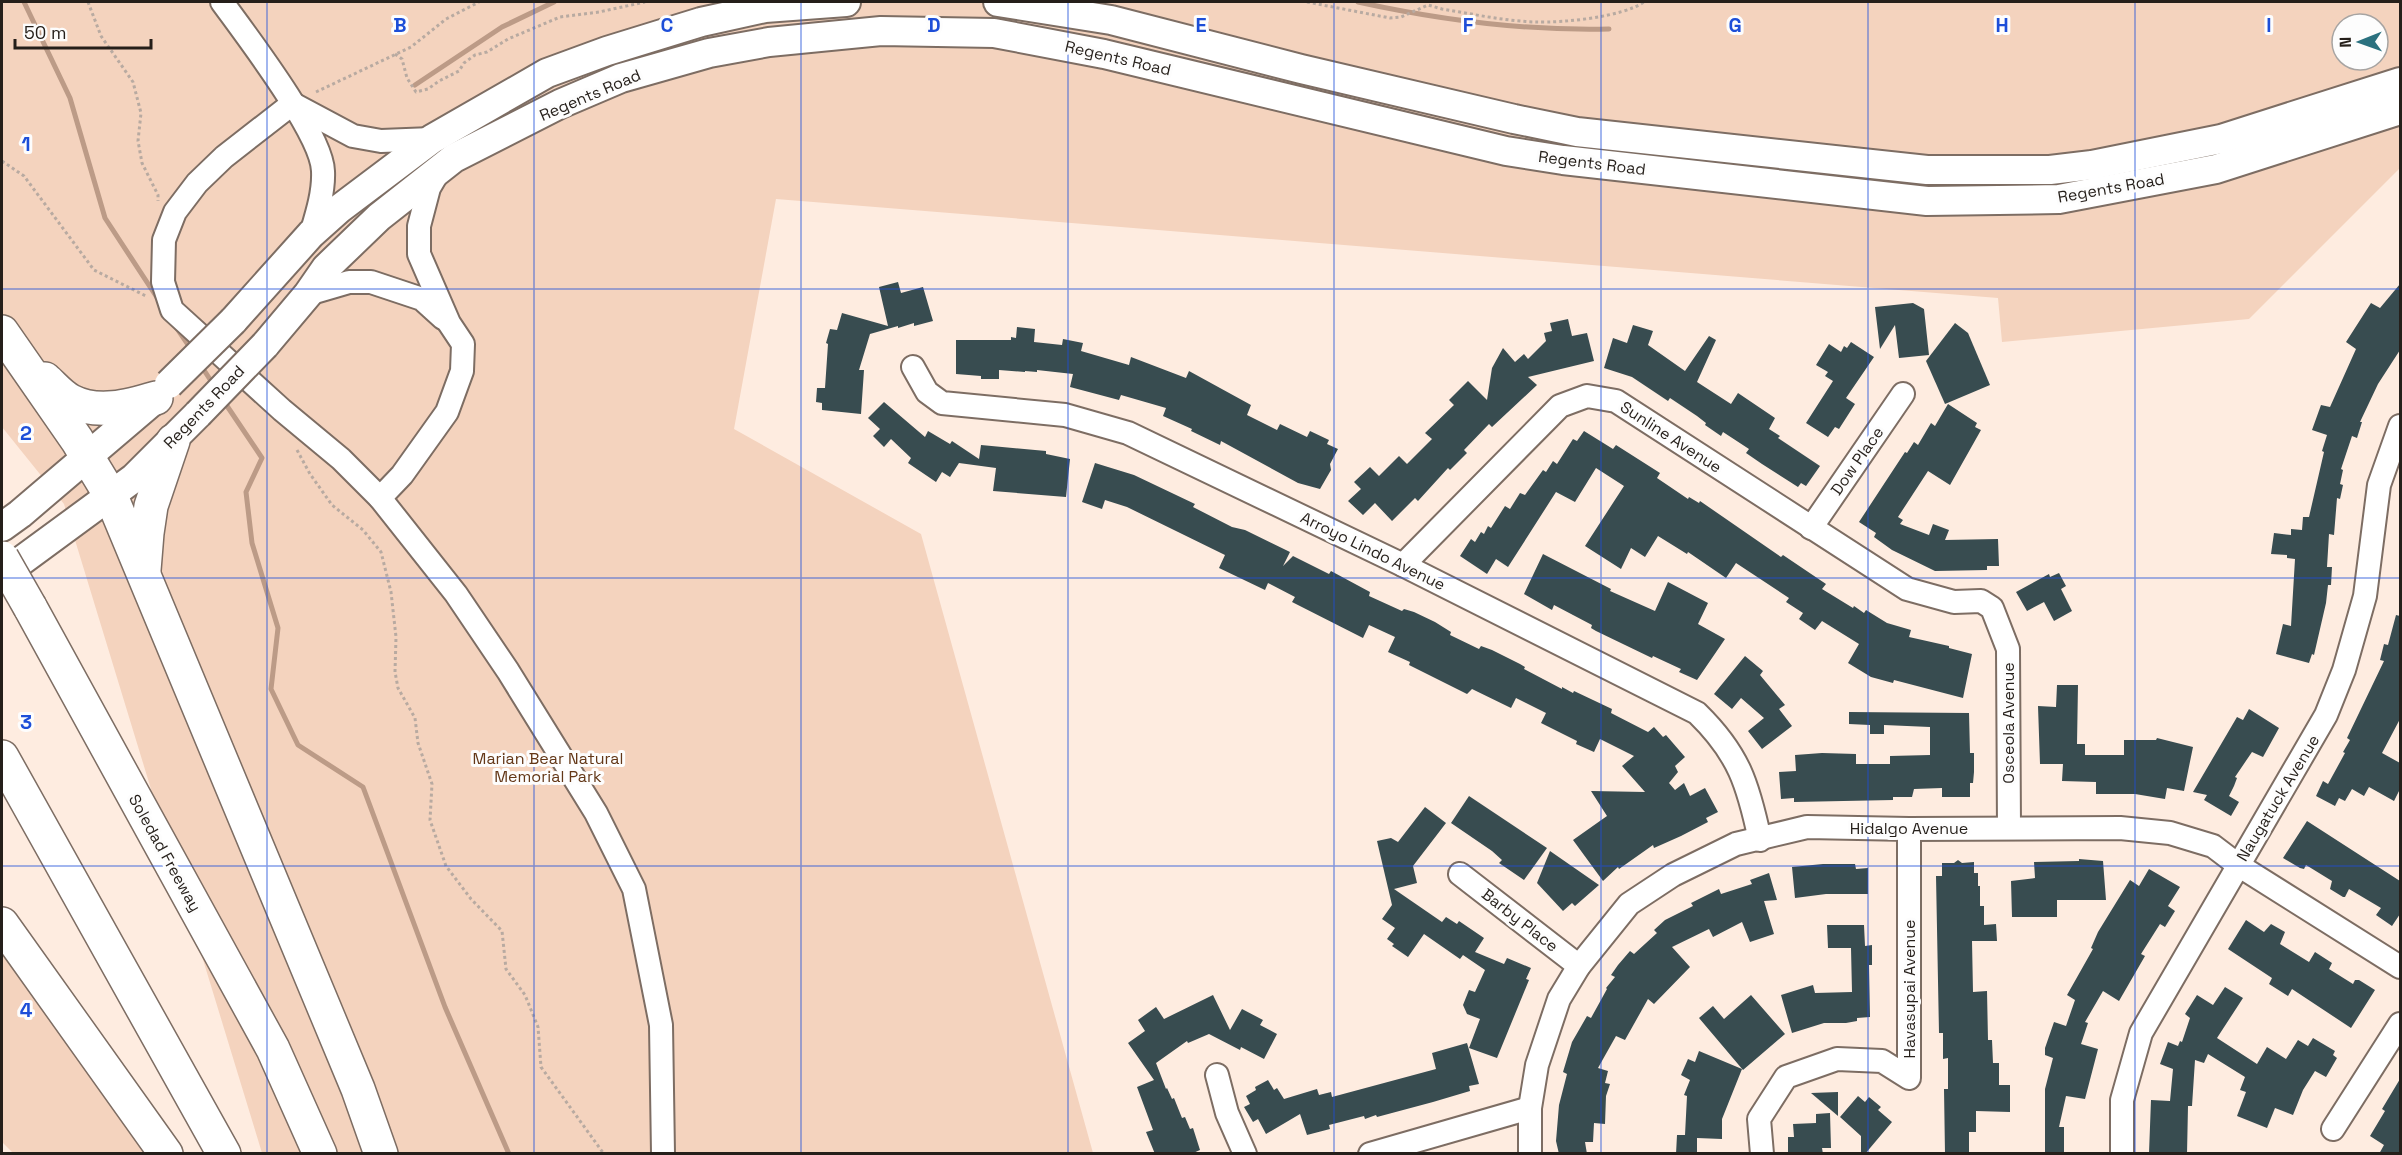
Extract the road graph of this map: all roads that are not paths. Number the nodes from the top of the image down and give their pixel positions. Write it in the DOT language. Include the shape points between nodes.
graph roads {
  1 [pos="222,2"];
  2 [pos="846,2"];
  3 [pos="998,2"];
  4 [pos="2400,82"];
  5 [pos="292,104"];
  6 [pos="2400,110"];
  7 [pos="432,139"];
  8 [pos="440,169"];
  9 [pos="311,234"];
  10 [pos="308,294"];
  11 [pos="449,323"];
  12 [pos="2,332"];
  13 [pos="22,358"];
  14 [pos="913,367"];
  15 [pos="162,391"];
  16 [pos="1903,394"];
  17 [pos="2400,426"];
  18 [pos="173,441"];
  19 [pos="87,455"];
  20 [pos="111,496"];
  21 [pos="380,498"];
  22 [pos="2,527"];
  23 [pos="1811,528"];
  24 [pos="2,558"];
  25 [pos="1404,564"];
  26 [pos="2,575"];
  27 [pos="144,575"];
  28 [pos="2,757"];
  29 [pos="2009,828"];
  30 [pos="1909,830"];
  31 [pos="1760,840"];
  32 [pos="2238,865"];
  33 [pos="1461,874"];
  34 [pos="2,924"];
  35 [pos="1579,966"];
  36 [pos="2400,967"];
  37 [pos="2400,1024"];
  38 [pos="1217,1075"];
  39 [pos="1530,1108"];
  40 [pos="2333,1129"];
  41 [pos="166,1154"];
  42 [pos="224,1154"];
  43 [pos="320,1154"];
  44 [pos="381,1154"];
  45 [pos="663,1154"];
  46 [pos="1245,1154"];
  47 [pos="1370,1154"];
  48 [pos="1530,1154"];
  49 [pos="1762,1154"];
  50 [pos="2122,1154"];
  1 -- 5 [label="street"];
  2 -- 7 [label="main road, Regents Road" via="765,8 701,22 607,51 547,73"];
  3 -- 4 [label="main road, Regents Road" via="1111,20 1323,75 1577,132 1927,170 2050,171 2092,165 2221,139"];
  5 -- 7 [label="street" via="354,136 381,141"];
  5 -- 9 [label="street" via="315,142 323,168 323,187"];
  5 -- 21 [label="street" via="224,157 175,212 164,240 163,282 172,310"];
  6 -- 8 [label="main road, Regents Road" via="2216,169 2059,199 1927,201 1506,152 1104,54 994,33 881,31 709,53 621,78 560,104 454,158"];
  7 -- 9 [label="main road, Regents Road"];
  8 -- 10 [label="main road, Regents Road" via="379,217 326,268"];
  8 -- 11 [label="street" via="424,205 419,254"];
  9 -- 15 [label="main road, Regents Road, bridge" via="233,321"];
  10 -- 11 [label="street" via="349,282 371,282 422,299"];
  10 -- 18 [label="main road, Regents Road, bridge"];
  11 -- 21 [label="street" via="463,344 462,371 447,412 402,475"];
  12 -- 13 [label="highway"];
  13 -- 15 [label="highway" via="70,401 83,405 116,409"];
  13 -- 19 [label="highway"];
  14 -- 25 [label="street, Arroyo Lindo Avenue" via="927,392 942,404 1065,415 1128,433"];
  15 -- 19 [label="main road, Regents Road"];
  16 -- 23 [label="street, Dow Place"];
  17 -- 32 [label="street, Naugatuck Avenue" via="2379,485 2365,596 2344,670 2326,716"];
  18 -- 20 [label="main road, Regents Road"];
  18 -- 27 [label="highway" via="152,506"];
  19 -- 20 [label="highway"];
  19 -- 22 [label="main road, Regents Road"];
  20 -- 26 [label="main road, Regents Road"];
  20 -- 27 [label="highway"];
  21 -- 45 [label="street" via="456,594 508,671 596,813 634,889 661,1025"];
  23 -- 25 [label="street, Sunline Avenue" via="1616,401 1587,396 1560,406"];
  23 -- 29 [label="street, Osceola Avenue" via="1907,589 1954,602 1981,601 1992,609 2008,649"];
  24 -- 43 [label="highway, Soledad Freeway, bridge" via="273,1049"];
  25 -- 31 [label="street, Arroyo Lindo Avenue" via="1697,713 1718,734 1736,761 1749,792"];
  27 -- 44 [label="highway" via="358,1089"];
  28 -- 42 [label="highway"];
  29 -- 30 [label="street, Hidalgo Avenue"];
  29 -- 32 [label="street, Hidalgo Avenue" via="2120,828 2170,833 2213,846"];
  30 -- 31 [label="street, Hidalgo Avenue" via="1807,827"];
  30 -- 49 [label="street, Havasupai Avenue" via="1909,1077 1882,1061 1837,1059 1786,1077 1760,1119"];
  31 -- 35 [label="street, Hidalgo Avenue" via="1736,844 1673,875 1629,904"];
  32 -- 36 [label="street, Hidalgo Avenue"];
  32 -- 50 [label="street, Naugatuck Avenue" via="2141,1034 2122,1100"];
  33 -- 35 [label="street, Barby Place"];
  34 -- 41 [label="highway"];
  35 -- 39 [label="street, Hidalgo Avenue" via="1560,999 1536,1065"];
  37 -- 40 [label="street"];
  38 -- 46 [label="street" via="1227,1113"];
  39 -- 47 [label="street"];
  39 -- 48 [label="street, Hidalgo Avenue"];
}
